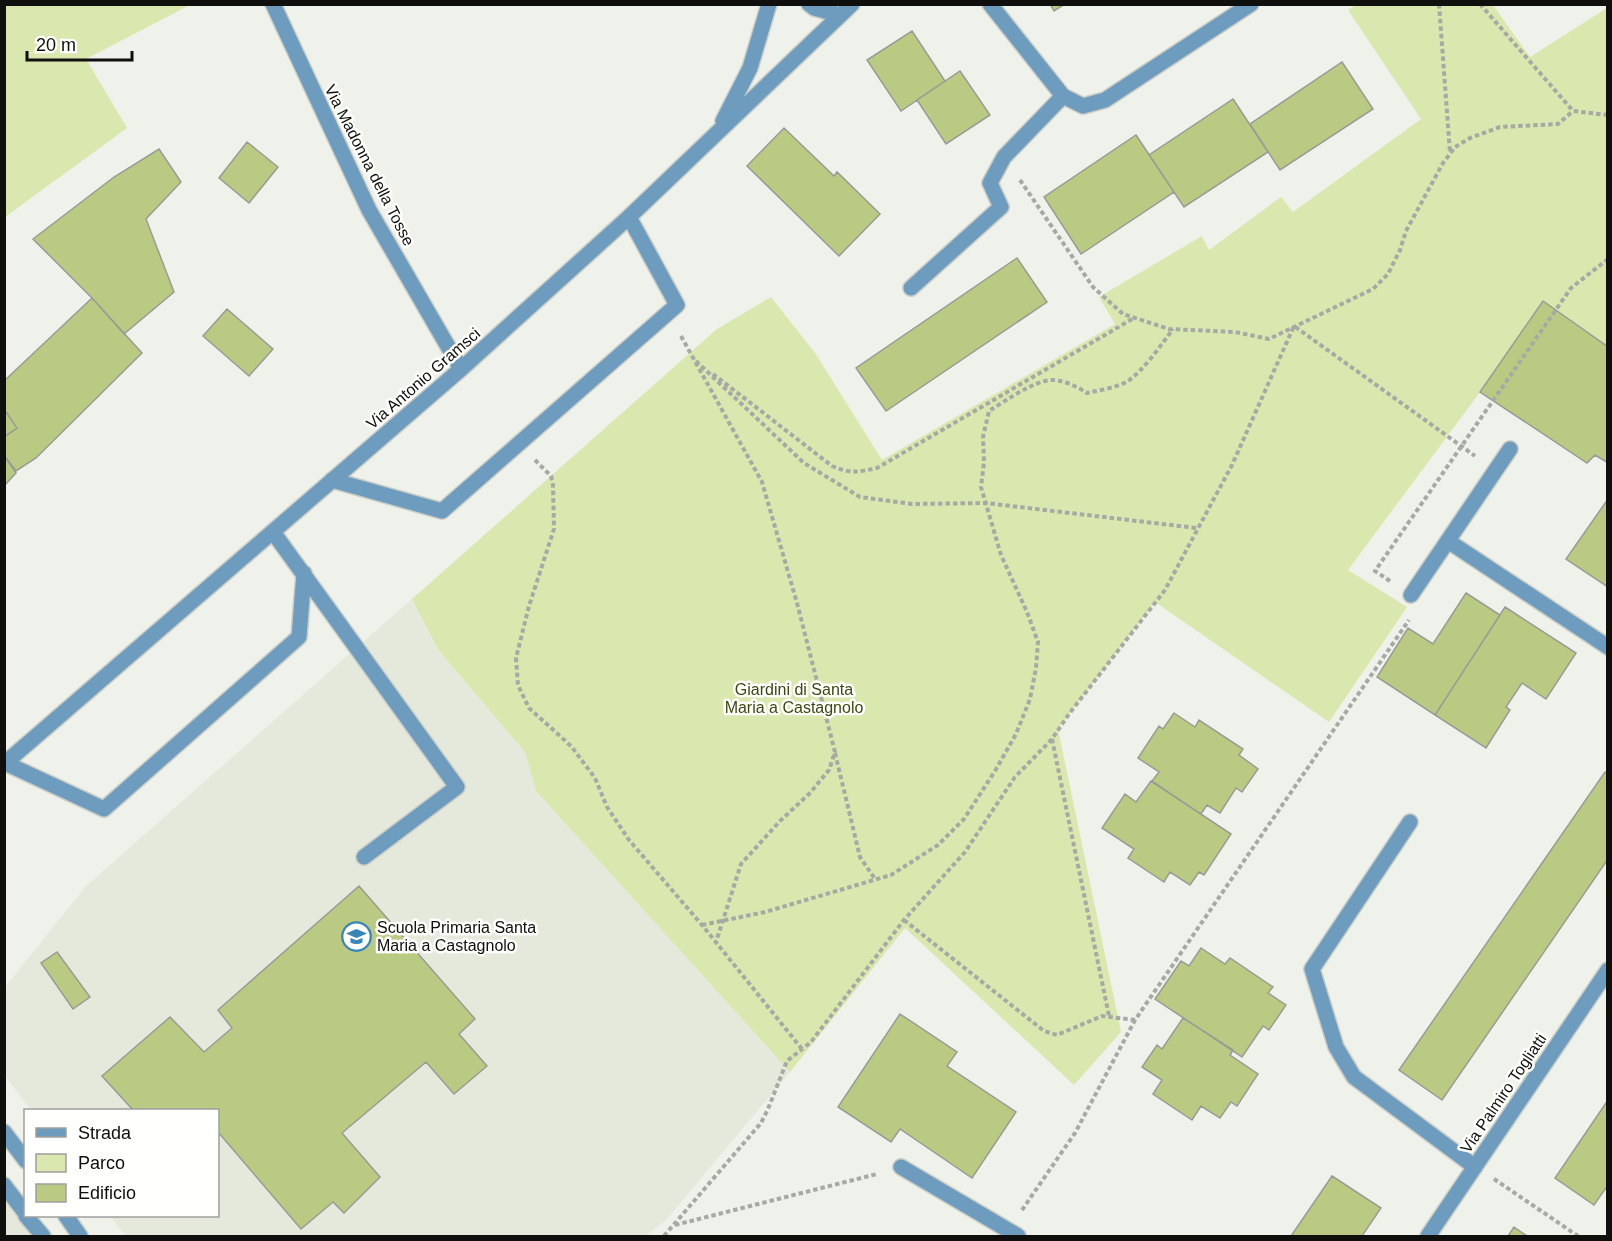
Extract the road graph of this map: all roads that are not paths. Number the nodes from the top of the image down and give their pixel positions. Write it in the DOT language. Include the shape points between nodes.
graph roads {
  1 [pos="273,4"];
  2 [pos="769,4"];
  3 [pos="809,4"];
  4 [pos="852,4"];
  5 [pos="990,4"];
  6 [pos="1251,4"];
  7 [pos="840,10"];
  8 [pos="1064,96"];
  9 [pos="716,134"];
  10 [pos="629,217"];
  11 [pos="911,288"];
  12 [pos="461,369"];
  13 [pos="1510,449"];
  14 [pos="332,480"];
  15 [pos="273,532"];
  16 [pos="1448,541"];
  17 [pos="304,573"];
  18 [pos="1411,595"];
  19 [pos="1608,647"];
  20 [pos="5,764"];
  21 [pos="1410,822"];
  22 [pos="364,857"];
  23 [pos="1608,969"];
  24 [pos="4,1132"];
  25 [pos="24,1158"];
  26 [pos="901,1167"];
  27 [pos="1475,1167"];
  28 [pos="4,1185"];
  29 [pos="24,1212"];
  30 [pos="28,1217"];
  31 [pos="67,1217"];
  32 [pos="1013,1233"];
  33 [pos="43,1236"];
  34 [pos="80,1236"];
  35 [pos="1428,1236"];
  1 -- 12 [label="street, Via Madonna della Tosse" via="369,210"];
  2 -- 9 [label="street" via="750,68"];
  3 -- 7 [label="street"];
  4 -- 7 [label="street, Via Antonio Gramsci"];
  5 -- 8 [label="street"];
  6 -- 8 [label="street" via="1105,100 1083,106"];
  7 -- 9 [label="street, Via Antonio Gramsci"];
  8 -- 11 [label="street" via="1004,157 990,183 1001,207"];
  9 -- 10 [label="street, Via Antonio Gramsci"];
  10 -- 12 [label="street, Via Antonio Gramsci"];
  10 -- 14 [label="street" via="677,304 667,313 442,511"];
  12 -- 14 [label="street, Via Antonio Gramsci"];
  13 -- 16 [label="street"];
  14 -- 15 [label="street, Via Antonio Gramsci"];
  15 -- 17 [label="street"];
  15 -- 20 [label="street, Via Antonio Gramsci"];
  16 -- 18 [label="street"];
  16 -- 19 [label="street"];
  17 -- 20 [label="street" via="299,637 104,809"];
  17 -- 22 [label="street" via="457,787"];
  21 -- 27 [label="street" via="1312,969 1336,1047 1354,1077"];
  23 -- 27 [label="street, Via Palmiro Togliatti"];
  24 -- 25 [label="street"];
  26 -- 32 [label="street"];
  27 -- 35 [label="street, Via Palmiro Togliatti"];
  28 -- 29 [label="street"];
  30 -- 33 [label="street"];
  31 -- 34 [label="street"];
}
